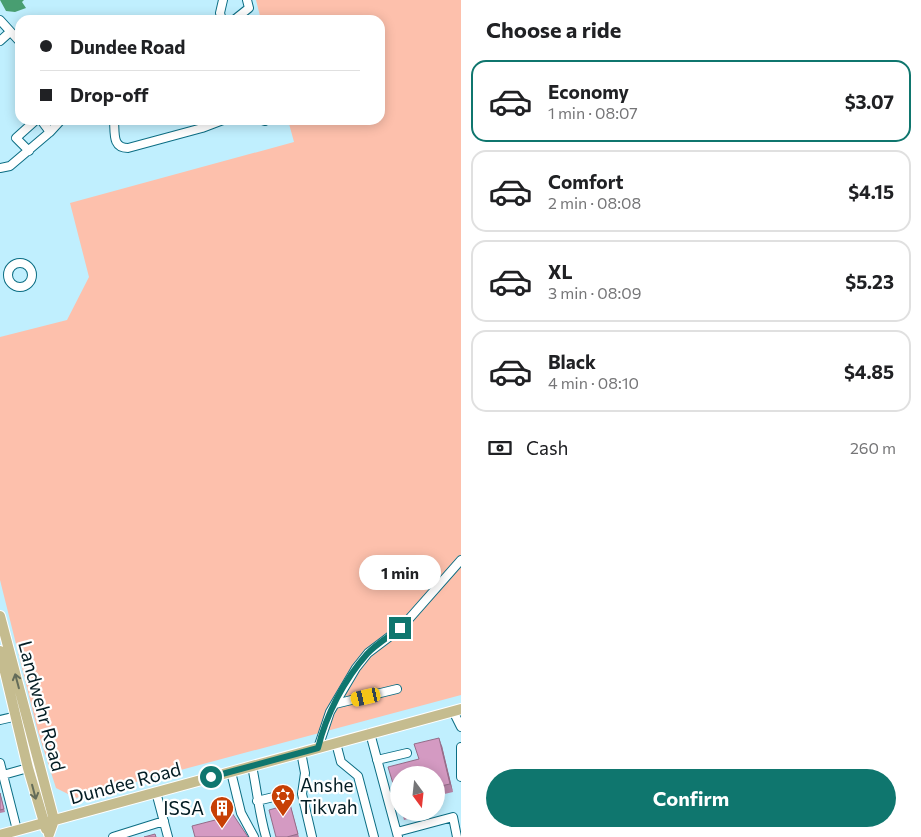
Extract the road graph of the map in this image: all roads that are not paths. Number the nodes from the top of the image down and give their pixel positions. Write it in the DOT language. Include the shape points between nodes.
graph roads {
  1 [pos="223,0"];
  2 [pos="247,0"];
  3 [pos="221,15"];
  4 [pos="240,15"];
  5 [pos="0,20"];
  6 [pos="10,32"];
  7 [pos="15,37"];
  8 [pos="0,41"];
  9 [pos="30,125"];
  10 [pos="45,125"];
  11 [pos="56,125"];
  12 [pos="114,125"];
  13 [pos="210,125"];
  14 [pos="50,132"];
  15 [pos="28,151"];
  16 [pos="0,168"];
  17 [pos="461,560"];
  18 [pos="0,616"];
  19 [pos="3,655"];
  20 [pos="397,689"];
  21 [pos="335,704"];
  22 [pos="457,710"];
  23 [pos="21,715"];
  24 [pos="0,720"];
  25 [pos="461,727"];
  26 [pos="370,733"];
  27 [pos="336,743"];
  28 [pos="461,747"];
  29 [pos="318,748"];
  30 [pos="300,752"];
  31 [pos="406,753"];
  32 [pos="377,760"];
  33 [pos="0,763"];
  34 [pos="39,765"];
  35 [pos="252,766"];
  36 [pos="28,768"];
  37 [pos="231,772"];
  38 [pos="3,775"];
  39 [pos="461,776"];
  40 [pos="156,792"];
  41 [pos="286,794"];
  42 [pos="257,801"];
  43 [pos="54,820"];
  44 [pos="164,821"];
  45 [pos="42,823"];
  46 [pos="17,830"];
  47 [pos="397,834"];
  48 [pos="0,835"];
  49 [pos="49,836"];
  50 [pos="113,837"];
  51 [pos="168,837"];
  52 [pos="254,837"];
  53 [pos="266,837"];
  54 [pos="312,837"];
  55 [pos="374,837"];
  56 [pos="457,837"];
  1 -- 3 [label="street"];
  2 -- 4 [label="street" via="249,8"];
  5 -- 6 [label="street"];
  6 -- 7 [label="street"];
  6 -- 8 [label="street"];
  9 -- 15 [label="street" via="16,138"];
  10 -- 14 [label="street"];
  11 -- 14 [label="street"];
  12 -- 13 [label="street" via="117,144 128,148"];
  14 -- 15 [label="street"];
  15 -- 16 [label="street" via="10,166"];
  17 -- 21 [label="street" via="400,628 368,653"];
  18 -- 19 [label="main road, Landwehr Road"];
  19 -- 23 [label="main road, Landwehr Road"];
  20 -- 21 [label="street"];
  21 -- 29 [label="street"];
  22 -- 25 [label="street"];
  22 -- 26 [label="main road, Dundee Road"];
  23 -- 24 [label="street"];
  23 -- 34 [label="main road, Landwehr Road"];
  23 -- 36 [label="main road, Landwehr Road"];
  26 -- 27 [label="main road, Dundee Road"];
  26 -- 32 [label="street"];
  27 -- 29 [label="main road, Dundee Road"];
  27 -- 55 [label="street" via="341,762 358,776"];
  28 -- 39 [label="street"];
  29 -- 30 [label="main road, Dundee Road"];
  30 -- 35 [label="main road, Dundee Road"];
  30 -- 54 [label="street" via="305,773 302,794"];
  31 -- 32 [label="street"];
  32 -- 47 [label="street"];
  33 -- 38 [label="street"];
  34 -- 36 [label="street"];
  34 -- 43 [label="main road, Landwehr Road"];
  35 -- 37 [label="main road, Dundee Road"];
  35 -- 42 [label="street"];
  36 -- 38 [label="street"];
  36 -- 45 [label="main road, Landwehr Road, one-way"];
  37 -- 40 [label="main road, Dundee Road"];
  37 -- 52 [label="street" via="241,813"];
  38 -- 46 [label="street"];
  40 -- 43 [label="main road, Dundee Road"];
  40 -- 44 [label="street"];
  41 -- 42 [label="street"];
  42 -- 53 [label="street"];
  43 -- 45 [label="main road, Dundee Road"];
  43 -- 49 [label="main road, Landwehr Road"];
  44 -- 50 [label="street"];
  44 -- 51 [label="street"];
  45 -- 46 [label="main road, Dundee Road"];
  45 -- 49 [label="main road, Landwehr Road"];
  46 -- 48 [label="main road, Dundee Road"];
  47 -- 56 [label="street" via="452,818"];
}
